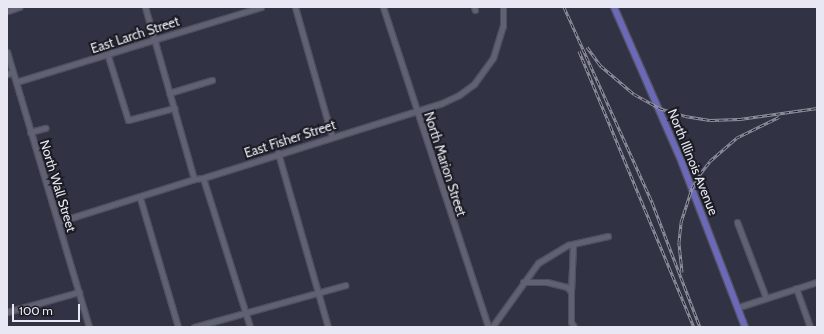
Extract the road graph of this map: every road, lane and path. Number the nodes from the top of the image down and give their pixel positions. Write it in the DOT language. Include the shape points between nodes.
graph roads {
  1 [pos="19,7"];
  2 [pos="145,7"];
  3 [pos="261,7"];
  4 [pos="295,7"];
  5 [pos="383,7"];
  6 [pos="503,7"];
  7 [pos="614,7"];
  8 [pos="7,11"];
  9 [pos="154,40"];
  10 [pos="7,52"];
  11 [pos="108,56"];
  12 [pos="13,72"];
  13 [pos="7,74"];
  14 [pos="212,80"];
  15 [pos="16,82"];
  16 [pos="170,93"];
  17 [pos="174,108"];
  18 [pos="416,111"];
  19 [pos="45,128"];
  20 [pos="30,132"];
  21 [pos="332,136"];
  22 [pos="278,153"];
  23 [pos="203,178"];
  24 [pos="194,179"];
  25 [pos="140,198"];
  26 [pos="58,222"];
  27 [pos="737,222"];
  28 [pos="608,236"];
  29 [pos="573,244"];
  30 [pos="523,282"];
  31 [pos="817,282"];
  32 [pos="345,285"];
  33 [pos="796,288"];
  34 [pos="79,292"];
  35 [pos="319,292"];
  36 [pos="571,292"];
  37 [pos="766,298"];
  38 [pos="739,306"];
  39 [pos="7,312"];
  40 [pos="246,313"];
  41 [pos="89,327"];
  42 [pos="178,327"];
  43 [pos="194,327"];
  44 [pos="250,327"];
  45 [pos="328,327"];
  46 [pos="488,327"];
  47 [pos="492,327"];
  48 [pos="574,327"];
  49 [pos="745,327"];
  50 [pos="810,327"];
  1 -- 8 [label="street"];
  2 -- 9 [label="street"];
  3 -- 9 [label="street, East Larch Street"];
  4 -- 21 [label="street"];
  5 -- 18 [label="street, North Marion Street"];
  6 -- 18 [label="street, East Fisher Street" via="500,38 492,59 474,84 442,103"];
  7 -- 38 [label="main road, North Illinois Avenue" via="682,163"];
  9 -- 11 [label="street, East Larch Street"];
  9 -- 16 [label="street"];
  10 -- 12 [label="street, North Wall Street"];
  11 -- 15 [label="street, East Larch Street"];
  11 -- 17 [label="street" via="128,120"];
  12 -- 13 [label="street"];
  12 -- 15 [label="street, North Wall Street"];
  14 -- 16 [label="street"];
  15 -- 20 [label="street, North Wall Street"];
  16 -- 17 [label="street"];
  17 -- 24 [label="street"];
  18 -- 21 [label="street, East Fisher Street"];
  18 -- 46 [label="street, North Marion Street"];
  19 -- 20 [label="street"];
  20 -- 26 [label="street, North Wall Street"];
  21 -- 22 [label="street, East Fisher Street"];
  22 -- 23 [label="street, East Fisher Street"];
  22 -- 35 [label="street"];
  23 -- 24 [label="street, East Fisher Street"];
  23 -- 40 [label="street"];
  24 -- 25 [label="street, East Fisher Street"];
  25 -- 26 [label="street, East Fisher Street"];
  25 -- 42 [label="street"];
  26 -- 34 [label="street, North Wall Street"];
  27 -- 37 [label="street"];
  28 -- 29 [label="street"];
  29 -- 30 [label="street" via="538,263"];
  29 -- 36 [label="street"];
  30 -- 36 [label="street" via="547,282 567,287"];
  30 -- 47 [label="street"];
  31 -- 33 [label="street"];
  32 -- 35 [label="street"];
  33 -- 37 [label="street"];
  33 -- 50 [label="street"];
  34 -- 39 [label="street"];
  34 -- 41 [label="street, North Wall Street"];
  35 -- 40 [label="street"];
  35 -- 45 [label="street"];
  36 -- 48 [label="street" via="571,322"];
  37 -- 38 [label="street"];
  38 -- 49 [label="main road, North Illinois Avenue"];
  40 -- 43 [label="street"];
  40 -- 44 [label="street"];
}
